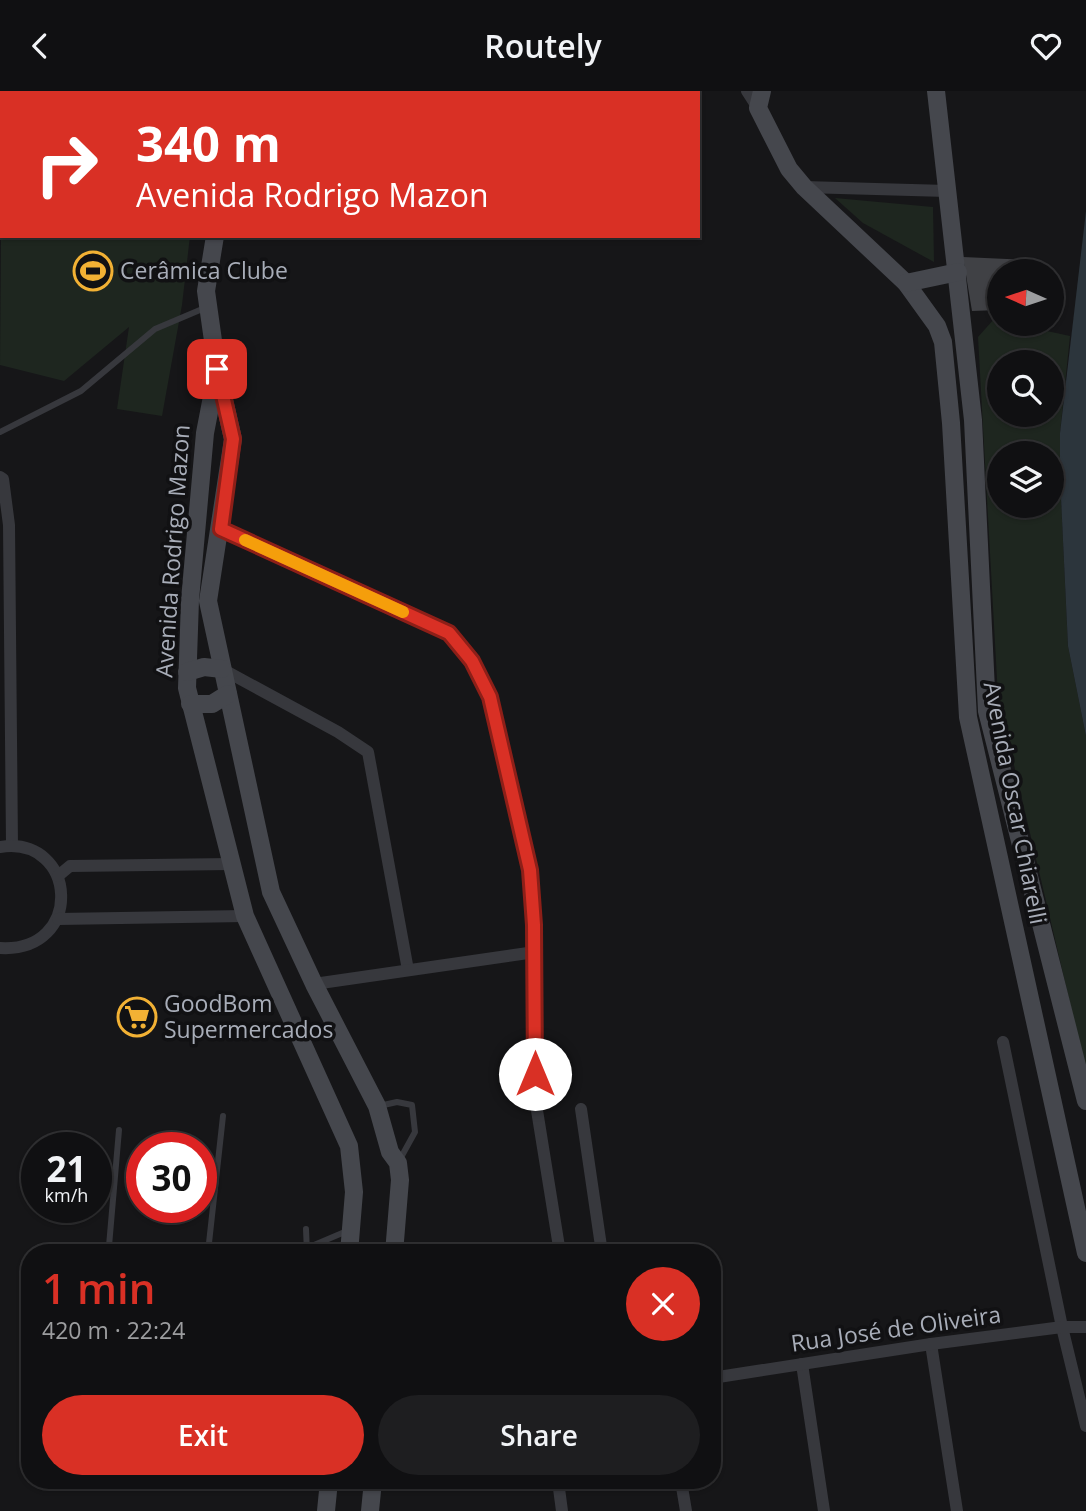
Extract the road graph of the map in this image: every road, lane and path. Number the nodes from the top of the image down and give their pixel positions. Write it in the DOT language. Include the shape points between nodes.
graph roads {
  1 [pos="747,91"];
  2 [pos="936,91"];
  3 [pos="760,100"];
  4 [pos="804,187"];
  5 [pos="947,191"];
  6 [pos="215,238"];
  7 [pos="958,272"];
  8 [pos="906,283"];
  9 [pos="208,307"];
  10 [pos="217,369"];
  11 [pos="0,432"];
  12 [pos="0,477"];
  13 [pos="221,529"];
  14 [pos="222,669"];
  15 [pos="187,672"];
  16 [pos="228,694"];
  17 [pos="190,704"];
  18 [pos="6,846"];
  19 [pos="231,864"];
  20 [pos="58,876"];
  21 [pos="245,916"];
  22 [pos="58,919"];
  23 [pos="0,948"];
  24 [pos="534,952"];
  25 [pos="408,969"];
  26 [pos="314,984"];
  27 [pos="1003,1042"];
  28 [pos="1086,1101"];
  29 [pos="377,1106"];
  30 [pos="581,1109"];
  31 [pos="223,1117"];
  32 [pos="119,1130"];
  33 [pos="398,1163"];
  34 [pos="1086,1167"];
  35 [pos="1069,1178"];
  36 [pos="306,1229"];
  37 [pos="350,1241"];
  38 [pos="108,1244"];
  39 [pos="209,1244"];
  40 [pos="307,1244"];
  41 [pos="395,1244"];
  42 [pos="559,1244"];
  43 [pos="601,1244"];
  44 [pos="1086,1253"];
  45 [pos="1062,1327"];
  46 [pos="1086,1327"];
  47 [pos="931,1344"];
  48 [pos="802,1363"];
  49 [pos="721,1376"];
  50 [pos="1086,1426"];
  51 [pos="328,1489"];
  52 [pos="372,1489"];
  53 [pos="559,1489"];
  54 [pos="682,1489"];
  55 [pos="326,1511"];
  56 [pos="370,1511"];
  57 [pos="562,1511"];
  58 [pos="686,1511"];
  59 [pos="824,1511"];
  60 [pos="957,1511"];
  1 -- 3 [label="street"];
  2 -- 5 [label="main road, Avenida Oscar Chiarelli"];
  3 -- 4 [label="main road, Avenida Oscar Chiarelli" via="789,169"];
  4 -- 5 [label="street"];
  4 -- 8 [label="main road, Avenida Oscar Chiarelli"];
  5 -- 7 [label="main road, Avenida Oscar Chiarelli"];
  6 -- 9 [label="main road" via="206,291"];
  7 -- 8 [label="main road"];
  7 -- 28 [label="main road, Avenida Oscar Chiarelli" via="973,420 986,711"];
  8 -- 35 [label="main road, Avenida Oscar Chiarelli" via="943,342 968,717"];
  9 -- 10 [label="main road"];
  9 -- 11 [label="lane" via="155,329 81,391"];
  10 -- 13 [label="main road, Avenida Rodrigo Mazon" via="233,439"];
  10 -- 15 [label="main road, Avenida Rodrigo Mazon" via="205,433"];
  12 -- 18 [label="street" via="9,525"];
  13 -- 14 [label="main road, Avenida Rodrigo Mazon" via="208,601"];
  13 -- 24 [label="street" via="449,633 472,661 490,697 530,870"];
  14 -- 15 [label="main road" via="204,667"];
  14 -- 16 [label="main road, Avenida Rodrigo Mazon"];
  14 -- 25 [label="street" via="368,752"];
  15 -- 17 [label="main road, Avenida Rodrigo Mazon"];
  16 -- 17 [label="main road" via="212,703"];
  16 -- 26 [label="main road, Avenida Rodrigo Mazon" via="271,892"];
  17 -- 19 [label="main road, Avenida Rodrigo Mazon"];
  18 -- 20 [label="street" via="28,848 43,856"];
  19 -- 20 [label="street" via="70,866"];
  19 -- 21 [label="main road, Avenida Rodrigo Mazon"];
  20 -- 22 [label="street" via="62,902"];
  21 -- 22 [label="street"];
  21 -- 37 [label="main road, Avenida Rodrigo Mazon" via="349,1146 354,1192"];
  22 -- 23 [label="street" via="34,943 18,949"];
  24 -- 25 [label="street"];
  24 -- 42 [label="street" via="535,1098"];
  25 -- 26 [label="street"];
  26 -- 29 [label="main road, Avenida Rodrigo Mazon"];
  27 -- 45 [label="street"];
  29 -- 33 [label="main road, Avenida Rodrigo Mazon" via="390,1152"];
  29 -- 33 [label="lane" via="412,1105 415,1132"];
  30 -- 43 [label="street"];
  31 -- 39 [label="lane"];
  32 -- 38 [label="lane"];
  33 -- 41 [label="main road, Avenida Rodrigo Mazon"];
  34 -- 35 [label="main road"];
  35 -- 44 [label="main road, Avenida Oscar Chiarelli"];
  36 -- 40 [label="lane"];
  45 -- 46 [label="street, Rua José de Oliveira"];
  45 -- 47 [label="street, Rua José de Oliveira"];
  45 -- 50 [label="street"];
  47 -- 48 [label="street, Rua José de Oliveira"];
  47 -- 60 [label="street"];
  48 -- 49 [label="street, Rua José de Oliveira"];
  48 -- 59 [label="street"];
  51 -- 55 [label="main road"];
  52 -- 56 [label="main road"];
  53 -- 57 [label="street"];
  54 -- 58 [label="street"];
}
